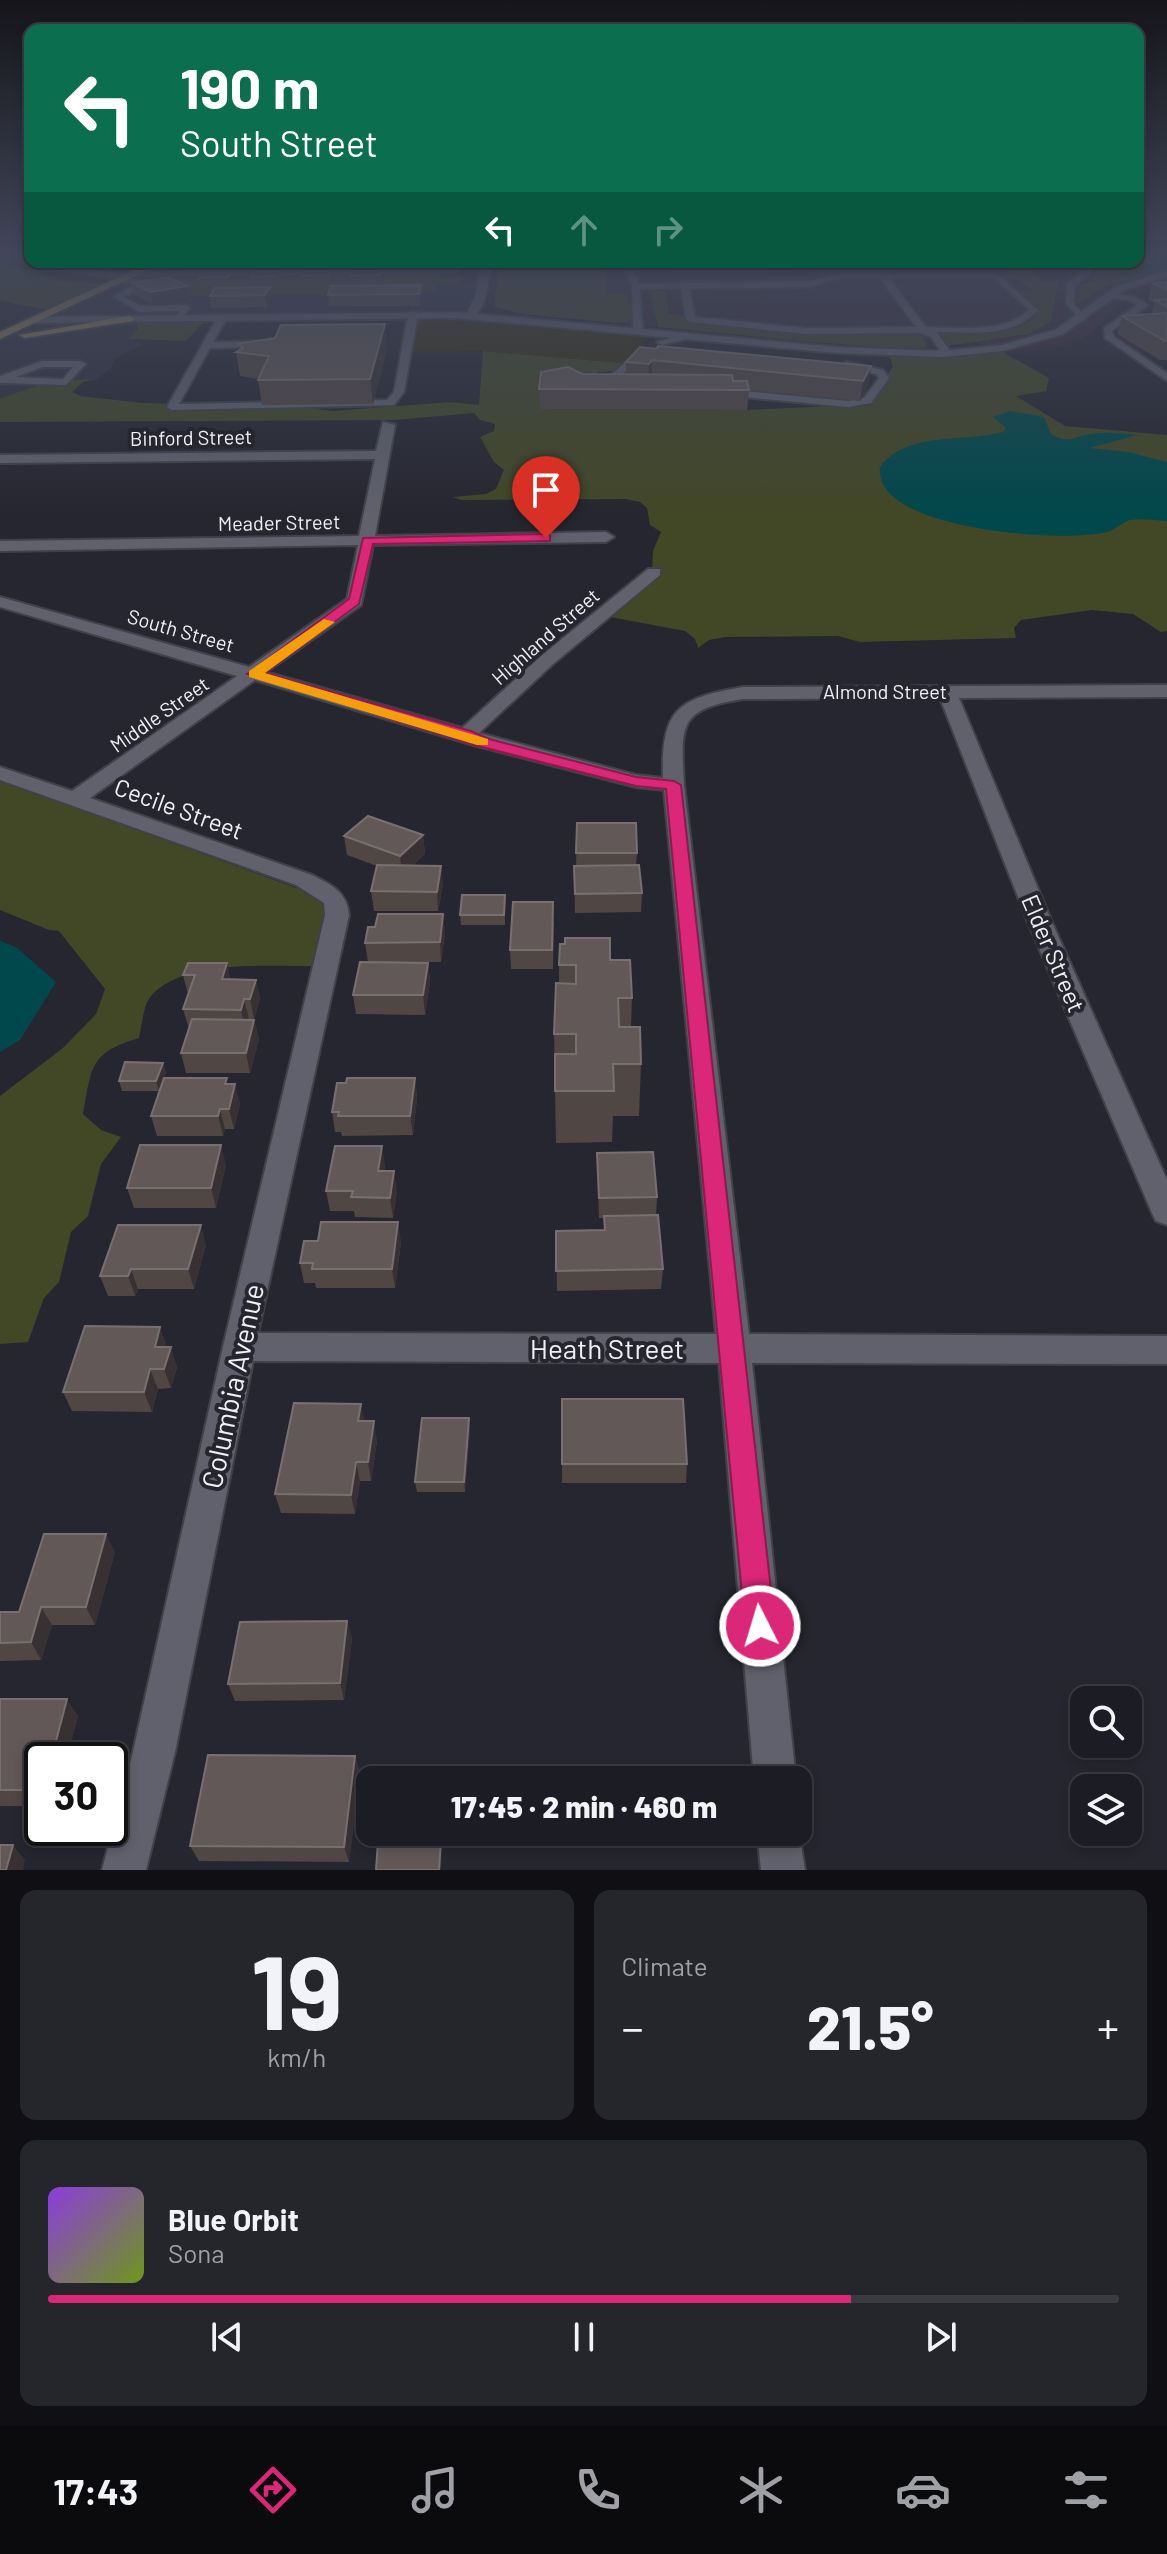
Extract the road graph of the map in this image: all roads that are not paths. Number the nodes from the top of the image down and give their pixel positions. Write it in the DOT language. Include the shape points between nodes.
graph roads {
  1 [pos="209,341"];
  2 [pos="651,341"];
  3 [pos="675,341"];
  4 [pos="747,341"];
  5 [pos="925,341"];
  6 [pos="1032,341"];
  7 [pos="1115,341"];
  8 [pos="391,343"];
  9 [pos="406,343"];
  10 [pos="283,344"];
  11 [pos="207,345"];
  12 [pos="660,348"];
  13 [pos="689,350"];
  14 [pos="869,352"];
  15 [pos="942,354"];
  16 [pos="833,364"];
  17 [pos="861,366"];
  18 [pos="848,377"];
  19 [pos="1167,378"];
  20 [pos="0,380"];
  21 [pos="633,388"];
  22 [pos="703,391"];
  23 [pos="388,425"];
  24 [pos="382,455"];
  25 [pos="0,459"];
  26 [pos="606,537"];
  27 [pos="367,541"];
  28 [pos="0,546"];
  29 [pos="654,572"];
  30 [pos="0,602"];
  31 [pos="254,674"];
  32 [pos="947,691"];
  33 [pos="1167,691"];
  34 [pos="466,735"];
  35 [pos="0,773"];
  36 [pos="674,785"];
  37 [pos="76,798"];
  38 [pos="336,901"];
  39 [pos="1167,1213"];
  40 [pos="239,1347"];
  41 [pos="734,1348"];
  42 [pos="1167,1350"];
  43 [pos="774,1766"];
  44 [pos="780,1846"];
  45 [pos="124,1870"];
  46 [pos="783,1870"];
  1 -- 11 [label="lane"];
  2 -- 12 [label="street"];
  3 -- 12 [label="street"];
  4 -- 14 [label="street"];
  5 -- 15 [label="lane"];
  6 -- 15 [label="street"];
  7 -- 19 [label="lane"];
  8 -- 9 [label="lane"];
  9 -- 11 [label="lane" via="399,392 390,403 172,407"];
  10 -- 11 [label="lane"];
  12 -- 13 [label="lane"];
  12 -- 21 [label="lane" via="631,362 608,382"];
  14 -- 15 [label="street"];
  14 -- 17 [label="lane"];
  16 -- 17 [label="lane"];
  17 -- 18 [label="lane"];
  17 -- 22 [label="lane" via="884,378 867,401 859,403"];
  20 -- 20 [label="lane" via="66,382 81,364 42,364"];
  23 -- 24 [label="street, Middle Street"];
  24 -- 25 [label="street, Binford Street"];
  24 -- 27 [label="street, Middle Street"];
  26 -- 27 [label="street, Meader Street"];
  27 -- 28 [label="street, Meader Street"];
  27 -- 31 [label="street, Middle Street" via="355,601"];
  29 -- 34 [label="street, Highland Street"];
  30 -- 31 [label="street, South Street"];
  31 -- 34 [label="street, South Street"];
  31 -- 37 [label="street, Middle Street"];
  32 -- 33 [label="street, Almond Street"];
  32 -- 36 [label="street, Almond Street" via="771,691 697,702 684,711 672,735"];
  32 -- 39 [label="street, Elder Street" via="1039,920"];
  34 -- 36 [label="street, South Street" via="636,781"];
  35 -- 37 [label="street, Cecile Street"];
  36 -- 41 [label="street, Almond Street"];
  37 -- 38 [label="street, Cecile Street" via="304,880"];
  38 -- 40 [label="street, Columbia Avenue"];
  40 -- 41 [label="street, Heath Street"];
  40 -- 45 [label="street, Columbia Avenue"];
  41 -- 42 [label="street, Heath Street"];
  41 -- 43 [label="street, Almond Street"];
  44 -- 46 [label="street"];
}
